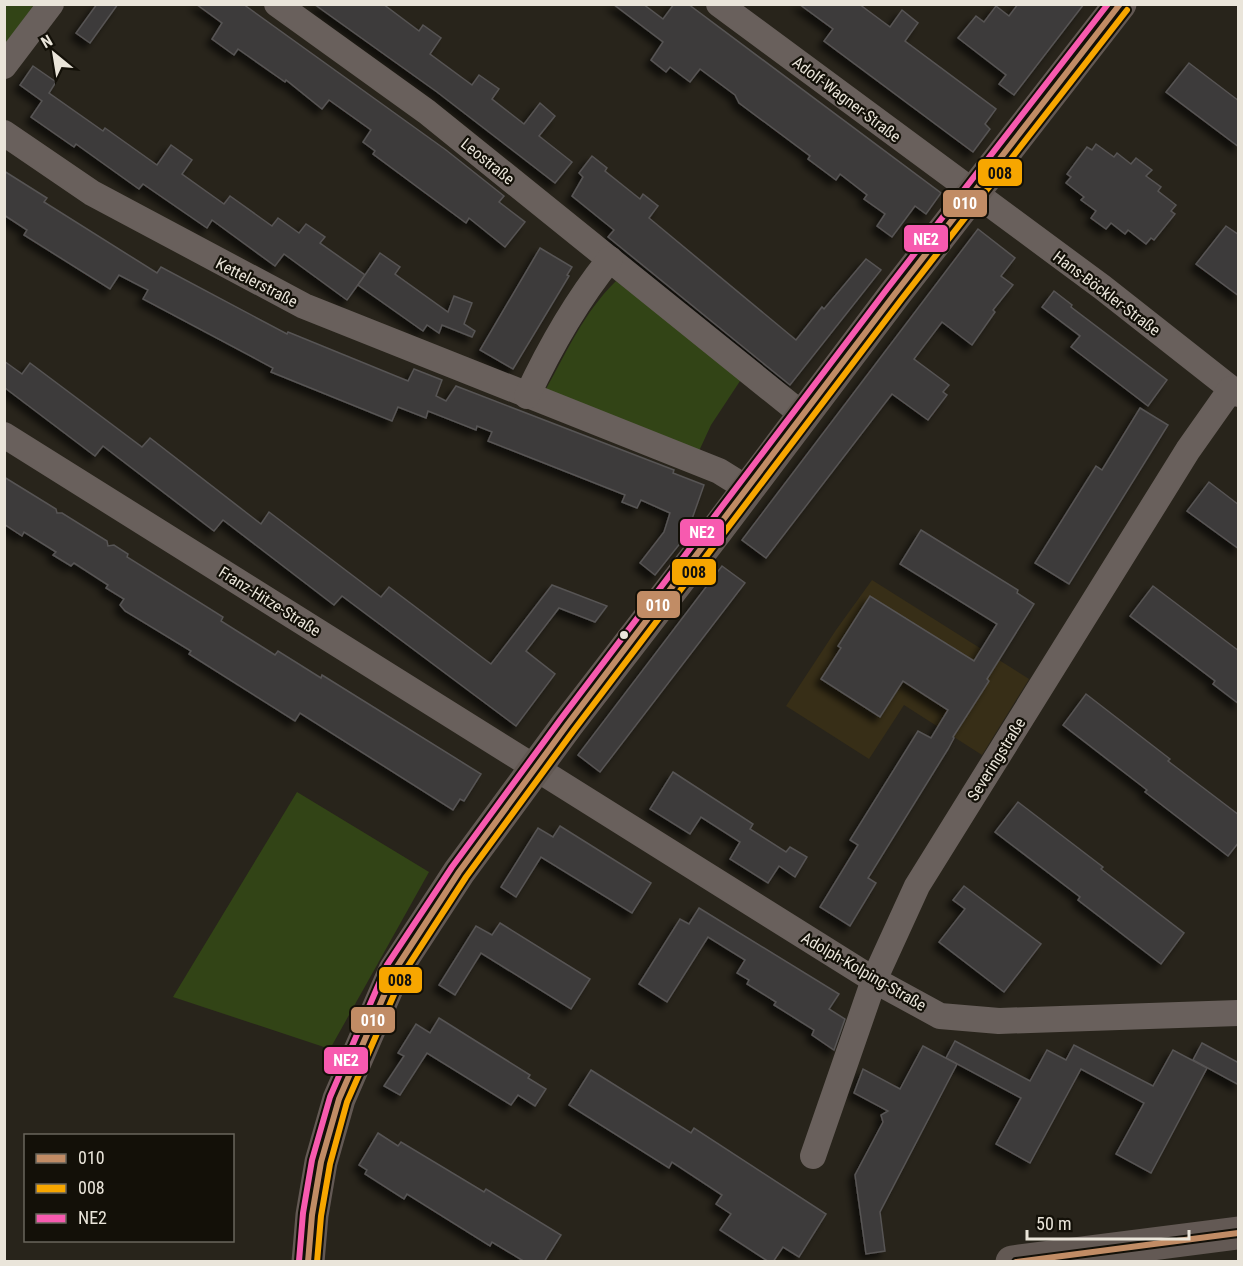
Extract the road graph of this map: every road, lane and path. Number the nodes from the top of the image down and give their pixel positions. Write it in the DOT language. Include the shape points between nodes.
graph roads {
  1 [pos="51,4"];
  2 [pos="278,4"];
  3 [pos="719,4"];
  4 [pos="1120,4"];
  5 [pos="4,66"];
  6 [pos="4,133"];
  7 [pos="974,194"];
  8 [pos="610,259"];
  9 [pos="1235,391"];
  10 [pos="527,396"];
  11 [pos="804,416"];
  12 [pos="4,435"];
  13 [pos="748,489"];
  14 [pos="536,767"];
  15 [pos="874,980"];
  16 [pos="1239,1013"];
  17 [pos="813,1156"];
  18 [pos="1239,1233"];
  19 [pos="308,1262"];
  20 [pos="1012,1262"];
  1 -- 5 [label="street"];
  2 -- 8 [label="street, Leostraße" via="427,112"];
  3 -- 7 [label="street, Adolf-Wagner-Straße"];
  4 -- 7 [label="street"];
  6 -- 10 [label="street, Kettelerstraße" via="92,193 304,306"];
  7 -- 9 [label="street, Hans-Böckler-Straße"];
  7 -- 11 [label="street"];
  8 -- 10 [label="street" via="587,287"];
  8 -- 11 [label="street, Leostraße"];
  9 -- 15 [label="street, Severingstraße" via="1188,450 923,876"];
  10 -- 13 [label="street, Kettelerstraße" via="719,471"];
  11 -- 13 [label="street"];
  12 -- 14 [label="street, Franz-Hitze-Straße"];
  13 -- 14 [label="street"];
  14 -- 15 [label="street, Adolph-Kolping-Straße"];
  14 -- 19 [label="street" via="459,872 390,980 339,1099 321,1162"];
  15 -- 16 [label="street, Adolph-Kolping-Straße" via="940,1016 999,1021"];
  15 -- 17 [label="street, Severingstraße"];
  18 -- 20 [label="street"];
}
